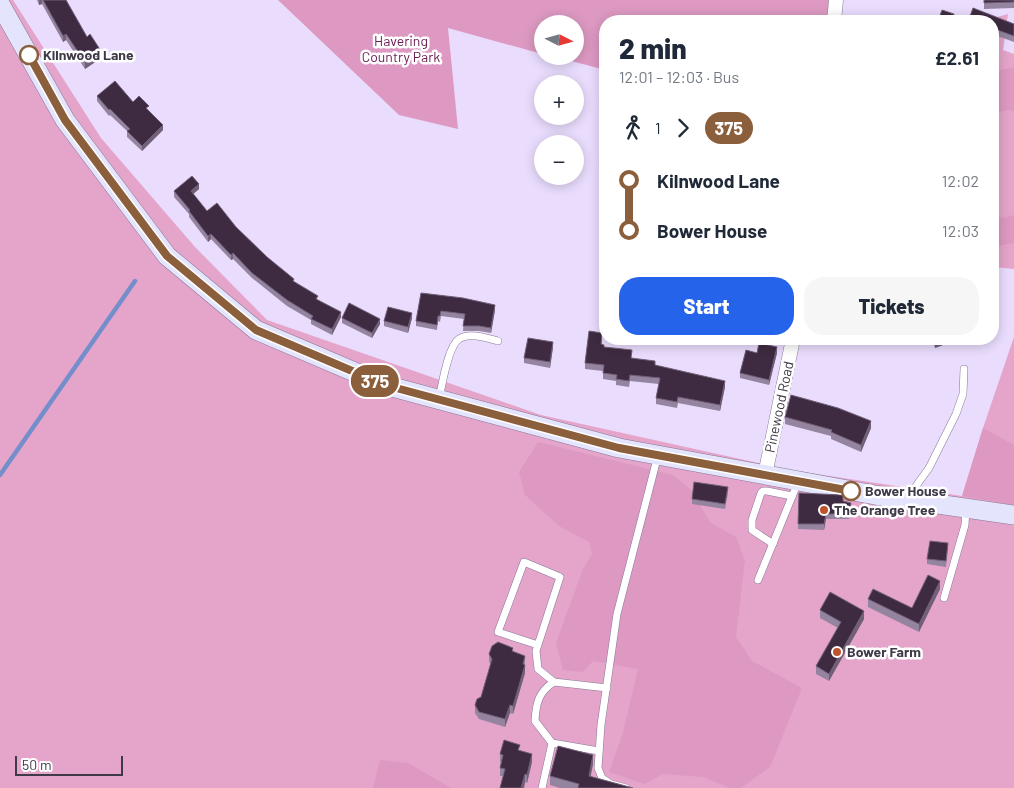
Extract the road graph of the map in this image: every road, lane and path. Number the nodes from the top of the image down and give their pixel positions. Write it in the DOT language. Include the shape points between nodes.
graph roads {
  1 [pos="836,0"];
  2 [pos="0,4"];
  3 [pos="835,15"];
  4 [pos="498,341"];
  5 [pos="792,345"];
  6 [pos="964,369"];
  7 [pos="439,400"];
  8 [pos="658,455"];
  9 [pos="765,475"];
  10 [pos="795,489"];
  11 [pos="906,499"];
  12 [pos="966,508"];
  13 [pos="1014,515"];
  14 [pos="773,544"];
  15 [pos="758,580"];
  16 [pos="944,598"];
  17 [pos="538,646"];
  18 [pos="554,682"];
  19 [pos="607,688"];
  20 [pos="552,743"];
  21 [pos="599,751"];
  22 [pos="542,788"];
  23 [pos="626,788"];
  1 -- 3 [label="street"];
  2 -- 7 [label="main road" via="65,120 167,256 256,330 385,385"];
  4 -- 7 [label="lane" via="468,336 459,339 452,346"];
  5 -- 9 [label="street, Pinewood Road"];
  6 -- 11 [label="lane" via="963,394 956,414 929,468"];
  7 -- 8 [label="main road" via="619,448"];
  8 -- 9 [label="main road"];
  8 -- 19 [label="lane" via="617,614"];
  9 -- 10 [label="main road"];
  10 -- 11 [label="main road"];
  10 -- 14 [label="lane"];
  10 -- 14 [label="lane" via="760,493 752,530"];
  11 -- 12 [label="main road"];
  12 -- 13 [label="main road"];
  12 -- 16 [label="lane" via="965,525"];
  14 -- 15 [label="lane"];
  17 -- 17 [label="lane" via="560,577 524,562 498,632"];
  17 -- 18 [label="lane" via="538,669"];
  18 -- 19 [label="lane"];
  18 -- 20 [label="lane" via="536,703 535,721"];
  19 -- 21 [label="lane"];
  20 -- 21 [label="lane"];
  20 -- 22 [label="lane"];
  21 -- 23 [label="lane" via="598,768 602,778"];
}
